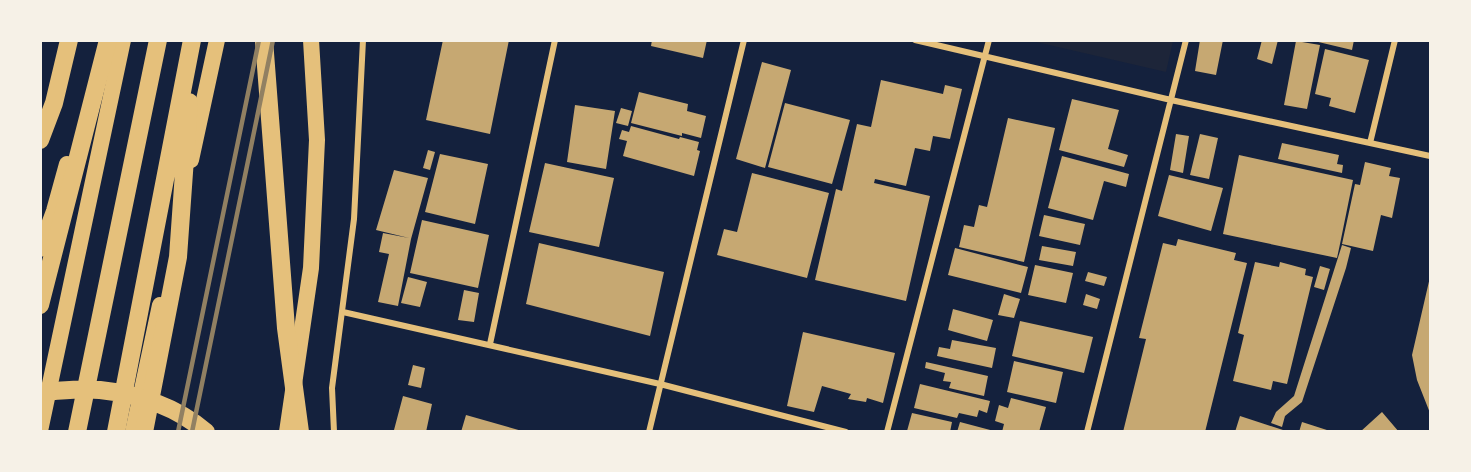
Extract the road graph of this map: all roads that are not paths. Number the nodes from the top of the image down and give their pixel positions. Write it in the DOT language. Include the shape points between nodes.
graph roads {
  1 [pos="69,40"];
  2 [pos="102,40"];
  3 [pos="108,40"];
  4 [pos="123,40"];
  5 [pos="158,40"];
  6 [pos="193,40"];
  7 [pos="217,40"];
  8 [pos="264,40"];
  9 [pos="311,40"];
  10 [pos="363,40"];
  11 [pos="555,40"];
  12 [pos="744,40"];
  13 [pos="915,40"];
  14 [pos="989,40"];
  15 [pos="1186,40"];
  16 [pos="1395,40"];
  17 [pos="985,58"];
  18 [pos="1171,100"];
  19 [pos="40,141"];
  20 [pos="1370,143"];
  21 [pos="1431,156"];
  22 [pos="40,249"];
  23 [pos="40,305"];
  24 [pos="343,312"];
  25 [pos="490,344"];
  26 [pos="660,384"];
  27 [pos="40,392"];
  28 [pos="40,431"];
  29 [pos="77,432"];
  30 [pos="116,432"];
  31 [pos="133,432"];
  32 [pos="144,432"];
  33 [pos="206,432"];
  34 [pos="287,432"];
  35 [pos="300,432"];
  36 [pos="334,432"];
  37 [pos="649,432"];
  38 [pos="846,432"];
  39 [pos="887,432"];
  40 [pos="1087,432"];
  1 -- 19 [label="highway"];
  2 -- 22 [label="highway"];
  3 -- 23 [label="highway"];
  4 -- 28 [label="highway"];
  5 -- 29 [label="highway"];
  6 -- 30 [label="highway"];
  6 -- 32 [label="highway" via="178,257"];
  7 -- 31 [label="highway"];
  8 -- 35 [label="highway" via="286,328"];
  9 -- 34 [label="highway" via="317,140 311,268"];
  10 -- 24 [label="street" via="354,219"];
  11 -- 25 [label="street"];
  12 -- 26 [label="street"];
  13 -- 17 [label="street"];
  14 -- 17 [label="street"];
  15 -- 18 [label="street"];
  16 -- 20 [label="street"];
  17 -- 18 [label="street"];
  17 -- 39 [label="street"];
  18 -- 20 [label="street"];
  18 -- 40 [label="street"];
  20 -- 21 [label="street"];
  24 -- 25 [label="street"];
  24 -- 36 [label="street" via="333,388"];
  25 -- 26 [label="street"];
  26 -- 37 [label="street"];
  26 -- 38 [label="street"];
  27 -- 33 [label="highway" via="100,389 152,400"];
}
